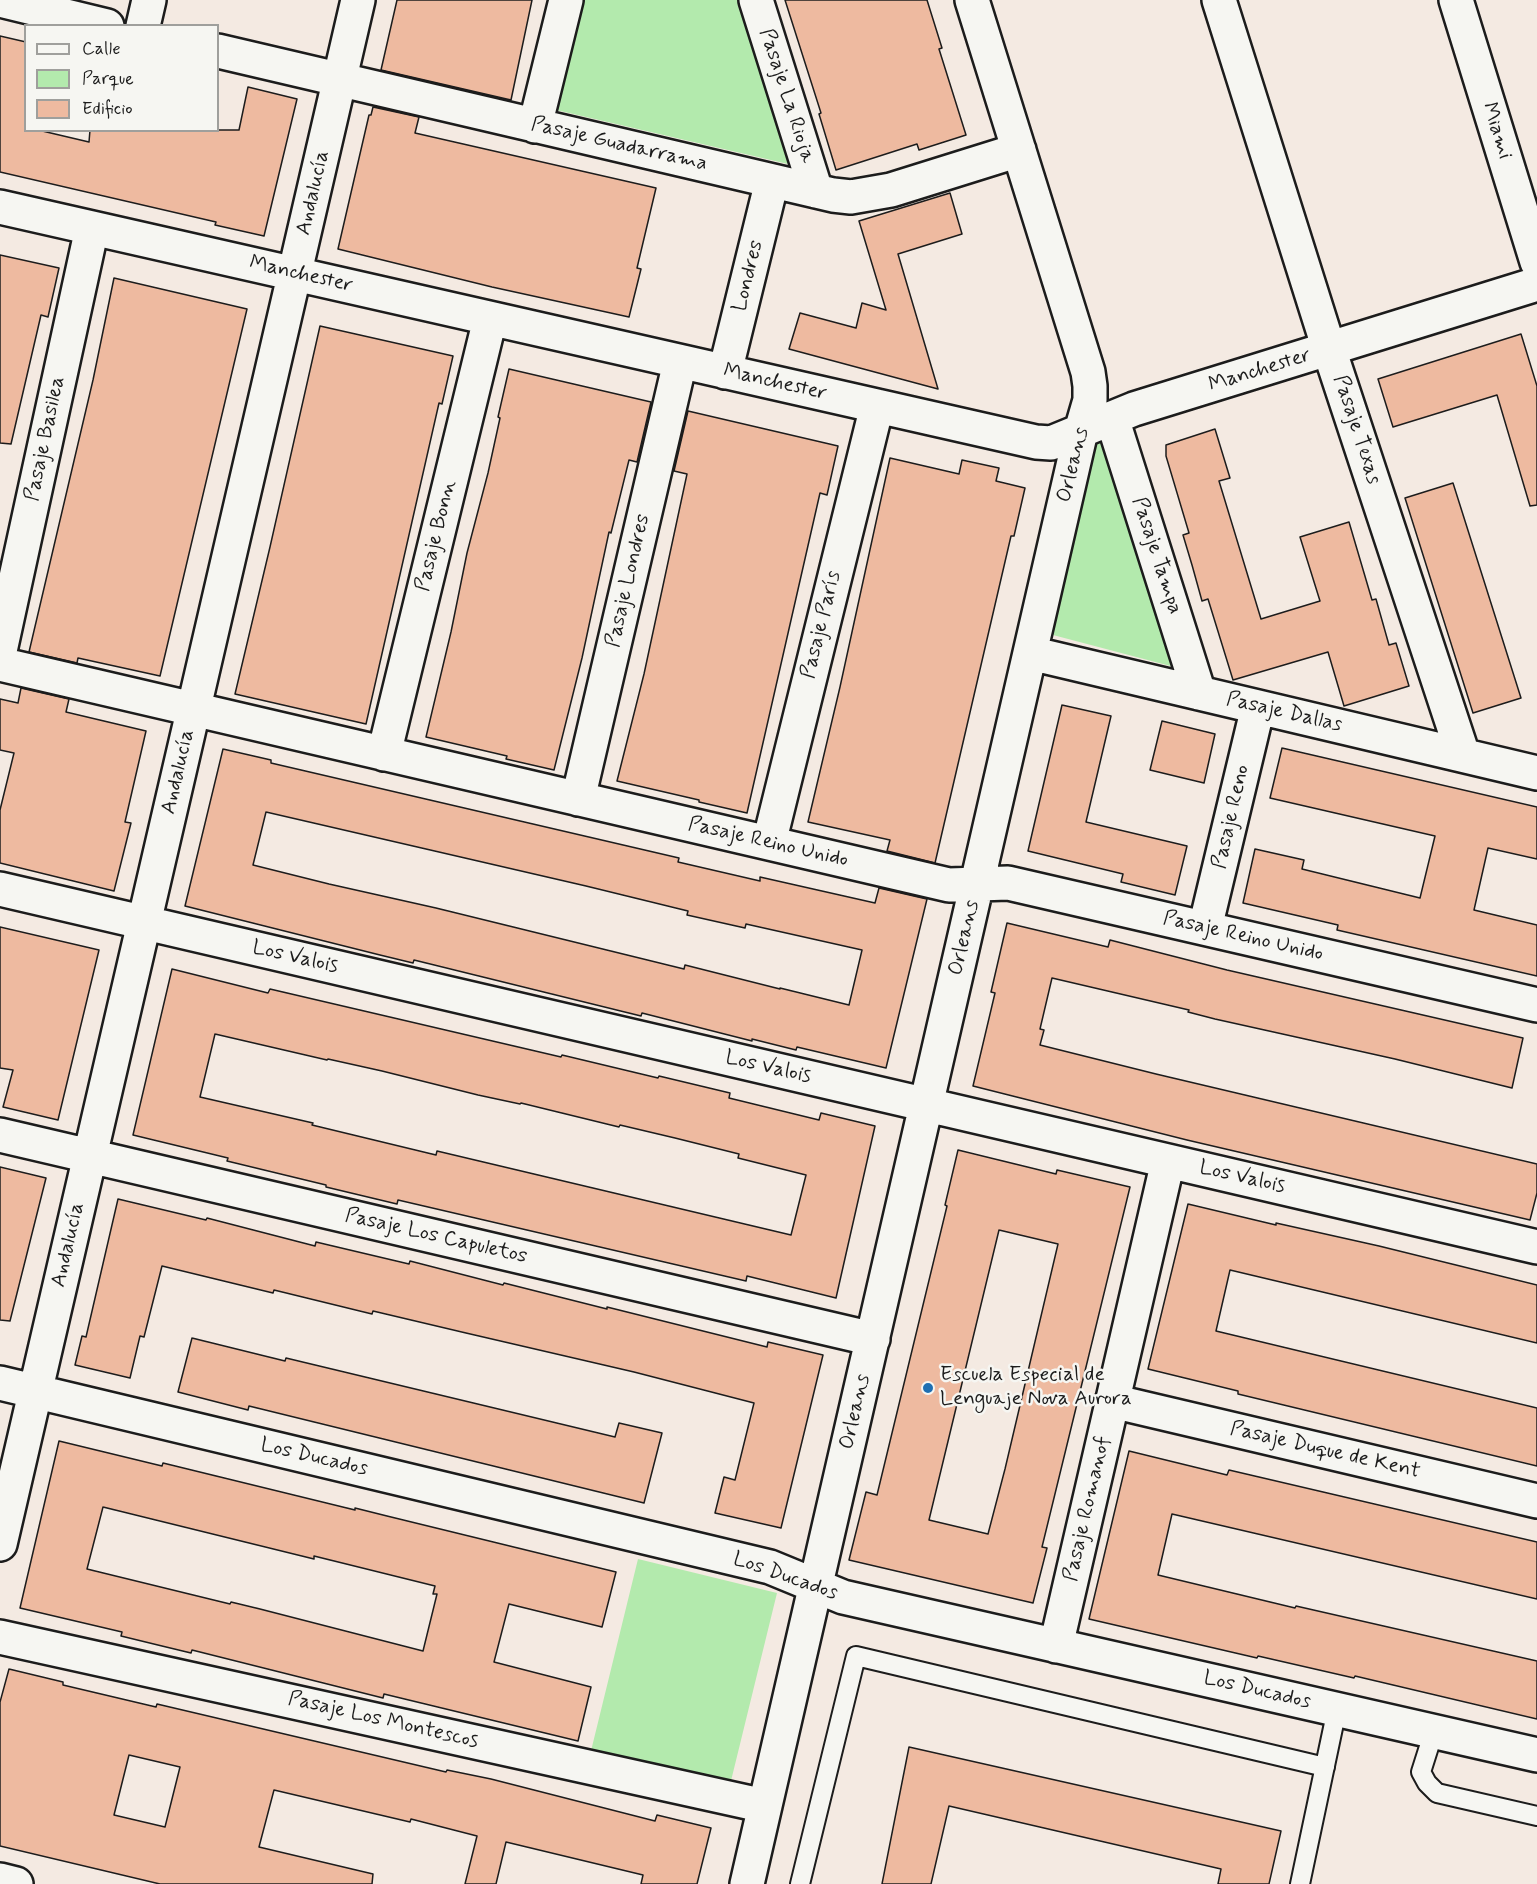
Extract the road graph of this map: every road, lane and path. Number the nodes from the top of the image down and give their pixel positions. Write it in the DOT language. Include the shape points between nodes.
graph roads {
  1 [pos="0,0"];
  2 [pos="149,0"];
  3 [pos="358,0"];
  4 [pos="566,0"];
  5 [pos="756,0"];
  6 [pos="972,0"];
  7 [pos="1219,0"];
  8 [pos="1456,0"];
  9 [pos="99,24"];
  10 [pos="143,24"];
  11 [pos="219,51"];
  12 [pos="340,80"];
  13 [pos="535,126"];
  14 [pos="1019,150"];
  15 [pos="772,181"];
  16 [pos="816,191"];
  17 [pos="0,207"];
  18 [pos="93,228"];
  19 [pos="1537,262"];
  20 [pos="295,274"];
  21 [pos="1537,284"];
  22 [pos="490,318"];
  23 [pos="1329,349"];
  24 [pos="680,362"];
  25 [pos="725,372"];
  26 [pos="877,406"];
  27 [pos="1112,418"];
  28 [pos="1081,431"];
  29 [pos="0,651"];
  30 [pos="1030,653"];
  31 [pos="0,664"];
  32 [pos="1199,693"];
  33 [pos="1258,707"];
  34 [pos="193,710"];
  35 [pos="384,754"];
  36 [pos="1463,755"];
  37 [pos="1537,773"];
  38 [pos="578,800"];
  39 [pos="769,843"];
  40 [pos="977,884"];
  41 [pos="0,889"];
  42 [pos="144,923"];
  43 [pos="1205,928"];
  44 [pos="1537,1005"];
  45 [pos="926,1106"];
  46 [pos="0,1135"];
  47 [pos="90,1156"];
  48 [pos="1168,1161"];
  49 [pos="1537,1247"];
  50 [pos="873,1339"];
  51 [pos="0,1383"];
  52 [pos="35,1392"];
  53 [pos="1112,1401"];
  54 [pos="1537,1501"];
  55 [pos="0,1544"];
  56 [pos="816,1587"];
  57 [pos="0,1637"];
  58 [pos="1056,1646"];
  59 [pos="1337,1709"];
  60 [pos="1434,1731"];
  61 [pos="1537,1755"];
  62 [pos="1325,1767"];
  63 [pos="765,1806"];
  64 [pos="1537,1816"];
  65 [pos="0,1880"];
  66 [pos="16,1884"];
  67 [pos="747,1884"];
  68 [pos="800,1884"];
  69 [pos="1300,1884"];
  1 -- 9 [label="street"];
  2 -- 10 [label="street"];
  3 -- 12 [label="street, Andalucía"];
  4 -- 13 [label="street"];
  5 -- 16 [label="street, Pasaje La Rioja"];
  6 -- 14 [label="street, Orleans"];
  7 -- 23 [label="street, Pasaje Texas"];
  8 -- 19 [label="street, Miami"];
  11 -- 12 [label="street, Pasaje Guadarrama"];
  12 -- 13 [label="street, Pasaje Guadarrama"];
  12 -- 20 [label="street, Andalucía"];
  13 -- 15 [label="street, Pasaje Guadarrama"];
  14 -- 16 [label="street, Pasaje Guadarrama" via="871,195 851,197"];
  14 -- 28 [label="street, Orleans" via="1088,372 1090,399"];
  15 -- 16 [label="street, Pasaje Guadarrama"];
  15 -- 25 [label="street, Londres"];
  17 -- 18 [label="street, Manchester"];
  18 -- 20 [label="street, Manchester"];
  18 -- 29 [label="street, Pasaje Basilea"];
  20 -- 22 [label="street, Manchester"];
  20 -- 34 [label="street, Andalucía"];
  21 -- 23 [label="street, Manchester"];
  22 -- 24 [label="street, Manchester"];
  22 -- 35 [label="street, Pasaje Bonn"];
  23 -- 27 [label="street, Manchester"];
  23 -- 36 [label="street, Pasaje Texas"];
  24 -- 25 [label="street, Manchester"];
  24 -- 38 [label="street, Pasaje Londres"];
  25 -- 26 [label="street, Manchester"];
  26 -- 28 [label="street, Manchester" via="1036,442 1051,443"];
  26 -- 39 [label="street, Pasaje París"];
  27 -- 28 [label="street, Manchester"];
  27 -- 32 [label="street, Pasaje Tampa"];
  28 -- 30 [label="street, Orleans"];
  30 -- 32 [label="street, Pasaje Dallas"];
  30 -- 40 [label="street, Orleans"];
  31 -- 34 [label="street, Pasaje Reino Unido"];
  32 -- 33 [label="street, Pasaje Dallas"];
  33 -- 36 [label="street, Pasaje Dallas"];
  33 -- 43 [label="street, Pasaje Reno"];
  34 -- 35 [label="street, Pasaje Reino Unido"];
  34 -- 42 [label="street, Andalucía"];
  35 -- 38 [label="street, Pasaje Reino Unido"];
  36 -- 37 [label="street, Pasaje Dallas"];
  38 -- 39 [label="street, Pasaje Reino Unido"];
  39 -- 40 [label="street, Pasaje Reino Unido" via="949,885"];
  40 -- 43 [label="street, Pasaje Reino Unido" via="1008,883"];
  40 -- 45 [label="street, Orleans"];
  41 -- 42 [label="street, Los Valois"];
  42 -- 45 [label="street, Los Valois"];
  42 -- 47 [label="street, Andalucía"];
  43 -- 44 [label="street, Pasaje Reino Unido"];
  45 -- 48 [label="street, Los Valois"];
  45 -- 50 [label="street, Orleans"];
  46 -- 47 [label="street, Pasaje Los Capuletos"];
  47 -- 50 [label="street, Pasaje Los Capuletos"];
  47 -- 52 [label="street, Andalucía"];
  48 -- 49 [label="street, Los Valois"];
  48 -- 53 [label="street, Pasaje Romanof"];
  50 -- 56 [label="street, Orleans"];
  51 -- 52 [label="street, Los Ducados"];
  52 -- 55 [label="street, Andalucía"];
  52 -- 56 [label="street, Los Ducados" via="770,1567"];
  53 -- 54 [label="street, Pasaje Duque de Kent"];
  53 -- 58 [label="street, Pasaje Romanof"];
  56 -- 58 [label="street, Los Ducados" via="843,1597"];
  56 -- 63 [label="street, Orleans"];
  57 -- 63 [label="street, Pasaje Los Montescos"];
  58 -- 59 [label="street, Los Ducados"];
  59 -- 60 [label="street, Los Ducados"];
  59 -- 62 [label="lane"];
  60 -- 61 [label="street, Los Ducados"];
  60 -- 64 [label="lane" via="1421,1772 1437,1793"];
  62 -- 68 [label="lane" via="856,1656"];
  62 -- 69 [label="lane"];
  63 -- 67 [label="street, Orleans"];
  65 -- 66 [label="street"];
}
